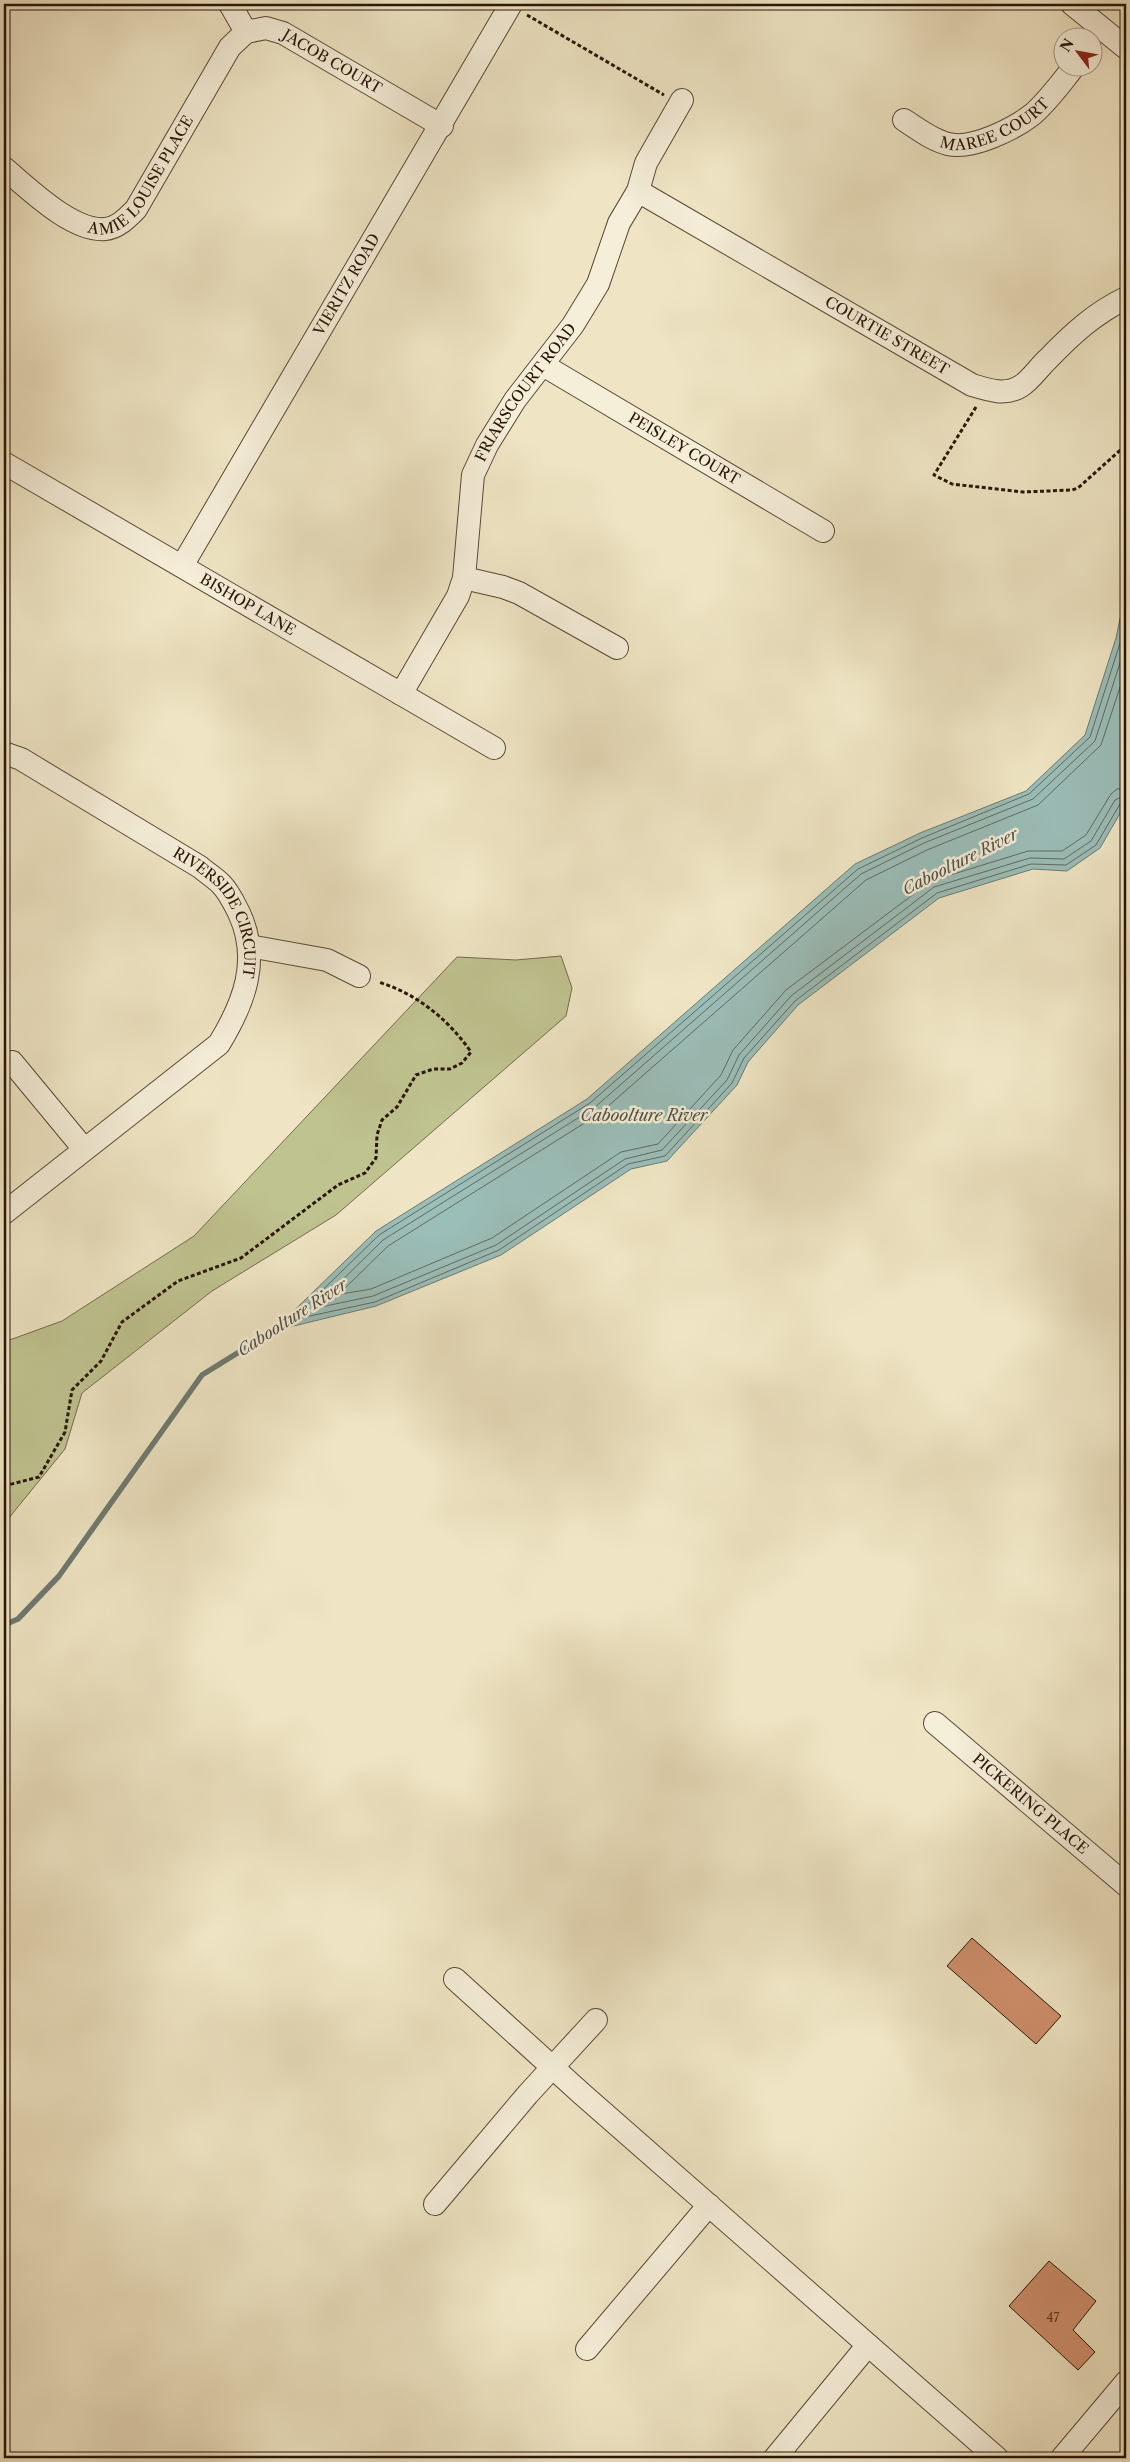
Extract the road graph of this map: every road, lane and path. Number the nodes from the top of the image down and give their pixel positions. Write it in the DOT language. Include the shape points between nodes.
graph roads {
  1 [pos="230,4"];
  2 [pos="1072,4"];
  3 [pos="519,10"];
  4 [pos="1092,28"];
  5 [pos="246,32"];
  6 [pos="1102,38"];
  7 [pos="1126,48"];
  8 [pos="1064,78"];
  9 [pos="681,102"];
  10 [pos="904,120"];
  11 [pos="442,126"];
  12 [pos="4,168"];
  13 [pos="638,191"];
  14 [pos="1126,298"];
  15 [pos="544,365"];
  16 [pos="976,407"];
  17 [pos="1126,445"];
  18 [pos="4,463"];
  19 [pos="823,531"];
  20 [pos="182,566"];
  21 [pos="464,578"];
  22 [pos="617,648"];
  23 [pos="401,694"];
  24 [pos="494,748"];
  25 [pos="4,753"];
  26 [pos="249,946"];
  27 [pos="359,976"];
  28 [pos="12,1062"];
  29 [pos="84,1149"];
  30 [pos="4,1212"];
  31 [pos="4,1486"];
  32 [pos="935,1723"];
  33 [pos="1126,1885"];
  34 [pos="455,1979"];
  35 [pos="596,2020"];
  36 [pos="554,2067"];
  37 [pos="435,2204"];
  38 [pos="709,2205"];
  39 [pos="868,2346"];
  40 [pos="587,2349"];
  41 [pos="1126,2382"];
  42 [pos="774,2458"];
  43 [pos="997,2458"];
  44 [pos="1062,2458"];
  1 -- 5 [label="street"];
  2 -- 4 [label="street"];
  3 -- 9 [label="path"];
  3 -- 11 [label="street, VIERITZ ROAD"];
  5 -- 11 [label="street, JACOB COURT" via="266,28 283,33"];
  5 -- 12 [label="street, AMIE LOUISE PLACE" via="230,46 136,209 123,222 106,229 89,227 47,204"];
  6 -- 7 [label="street"];
  8 -- 10 [label="street, MAREE COURT" via="1033,114 998,135 972,144 956,146 938,141"];
  9 -- 13 [label="street, FRIARSCOURT ROAD" via="646,162"];
  11 -- 20 [label="street, VIERITZ ROAD"];
  13 -- 14 [label="street, COURTIE STREET" via="972,385 990,391 1020,386 1077,329 1102,309"];
  13 -- 15 [label="street, FRIARSCOURT ROAD" via="619,223 598,284"];
  15 -- 19 [label="street, PEISLEY COURT"];
  15 -- 21 [label="street, FRIARSCOURT ROAD" via="515,400 473,475"];
  16 -- 17 [label="path" via="934,475 952,484 1023,492 1072,490"];
  18 -- 20 [label="street, BISHOP LANE"];
  20 -- 23 [label="street, BISHOP LANE"];
  21 -- 22 [label="street" via="519,593"];
  21 -- 23 [label="street, FRIARSCOURT ROAD" via="458,596"];
  23 -- 24 [label="street, BISHOP LANE"];
  25 -- 26 [label="street, RIVERSIDE CIRCUIT" via="21,759 200,867 233,900"];
  26 -- 27 [label="street" via="327,960"];
  26 -- 29 [label="street, RIVERSIDE CIRCUIT" via="250,967 245,994 219,1044"];
  27 -- 31 [label="path" via="389,985 434,1010 470,1052 456,1066 416,1075 396,1107 382,1120 377,1135 376,1158 365,1173 338,1185 241,1258 178,1281 122,1322 101,1361 72,1390 65,1432 39,1477"];
  28 -- 29 [label="street"];
  29 -- 30 [label="street, RIVERSIDE CIRCUIT"];
  32 -- 33 [label="street, PICKERING PLACE"];
  34 -- 36 [label="street"];
  35 -- 36 [label="street"];
  36 -- 37 [label="street"];
  36 -- 38 [label="street"];
  38 -- 39 [label="street"];
  38 -- 40 [label="street"];
  39 -- 42 [label="street"];
  39 -- 43 [label="street"];
  41 -- 44 [label="street"];
}
